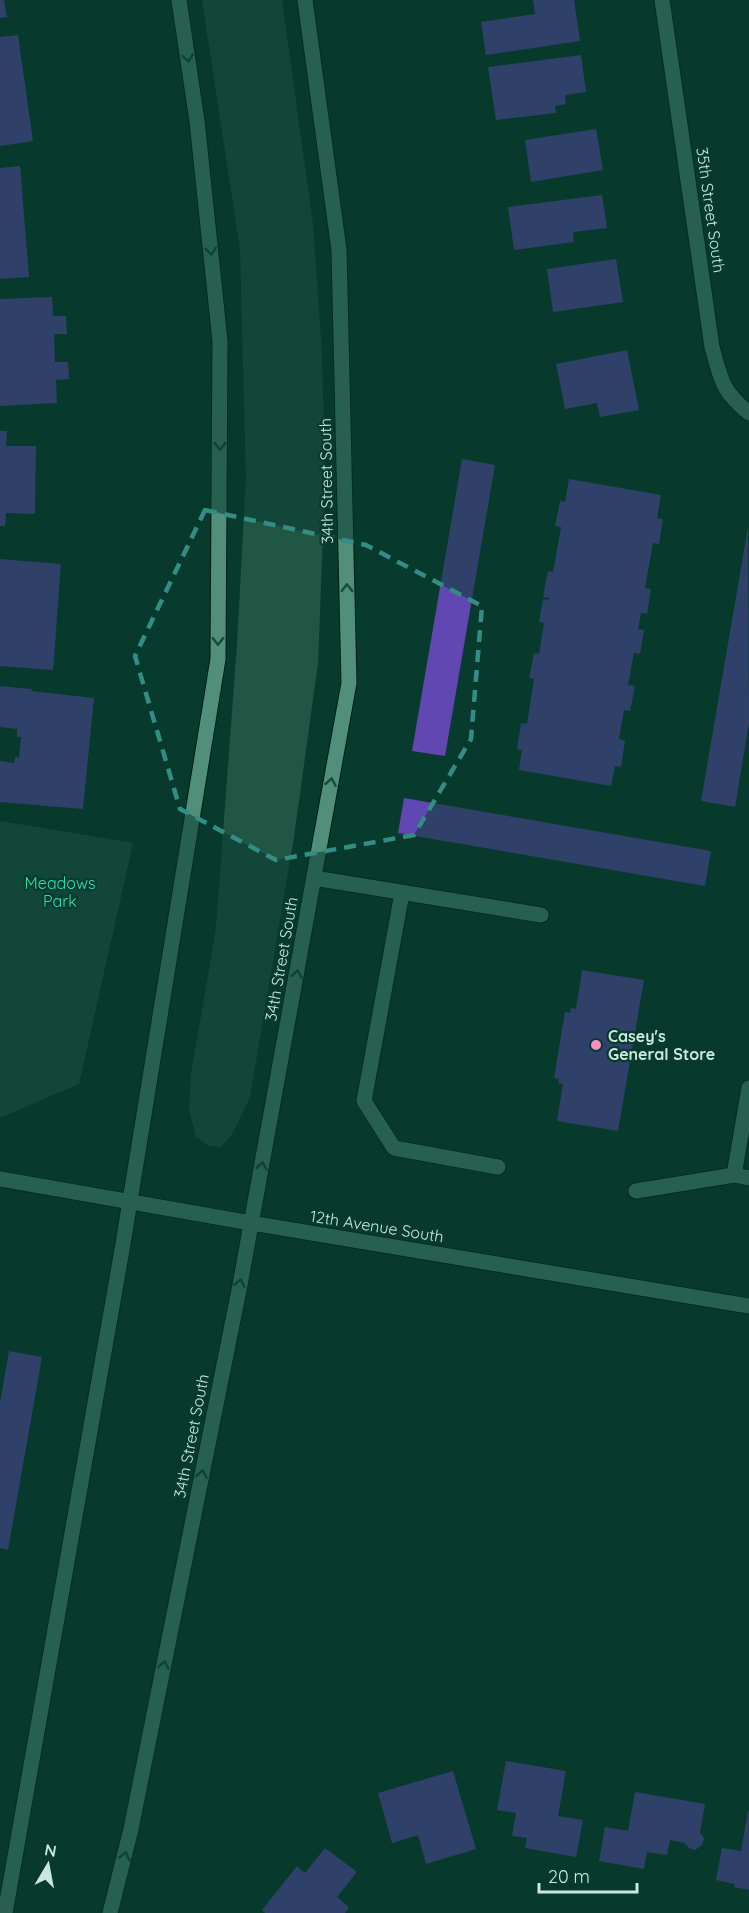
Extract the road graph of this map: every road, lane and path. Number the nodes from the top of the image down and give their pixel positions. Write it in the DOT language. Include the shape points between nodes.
graph roads {
  1 [pos="179,0"];
  2 [pos="305,0"];
  3 [pos="662,0"];
  4 [pos="749,413"];
  5 [pos="314,878"];
  6 [pos="402,892"];
  7 [pos="541,915"];
  8 [pos="749,1088"];
  9 [pos="498,1167"];
  10 [pos="741,1177"];
  11 [pos="0,1179"];
  12 [pos="636,1191"];
  13 [pos="130,1202"];
  14 [pos="252,1223"];
  15 [pos="749,1306"];
  16 [pos="5,1913"];
  17 [pos="111,1913"];
  1 -- 13 [label="main road, one-way" via="197,121 220,341 218,660"];
  5 -- 2 [label="main road, 34th Street South, one-way" via="349,683 339,250"];
  3 -- 4 [label="main road, 35th Street South" via="712,347 724,387"];
  5 -- 6 [label="main road"];
  14 -- 5 [label="main road, 34th Street South, one-way"];
  6 -- 7 [label="main road"];
  6 -- 9 [label="main road" via="364,1101 394,1148"];
  8 -- 10 [label="main road"];
  10 -- 12 [label="main road"];
  11 -- 13 [label="main road, 12th Avenue South"];
  13 -- 14 [label="main road, 12th Avenue South"];
  13 -- 16 [label="main road"];
  14 -- 15 [label="main road, 12th Avenue South"];
  17 -- 14 [label="main road, 34th Street South, one-way" via="134,1818"];
}
